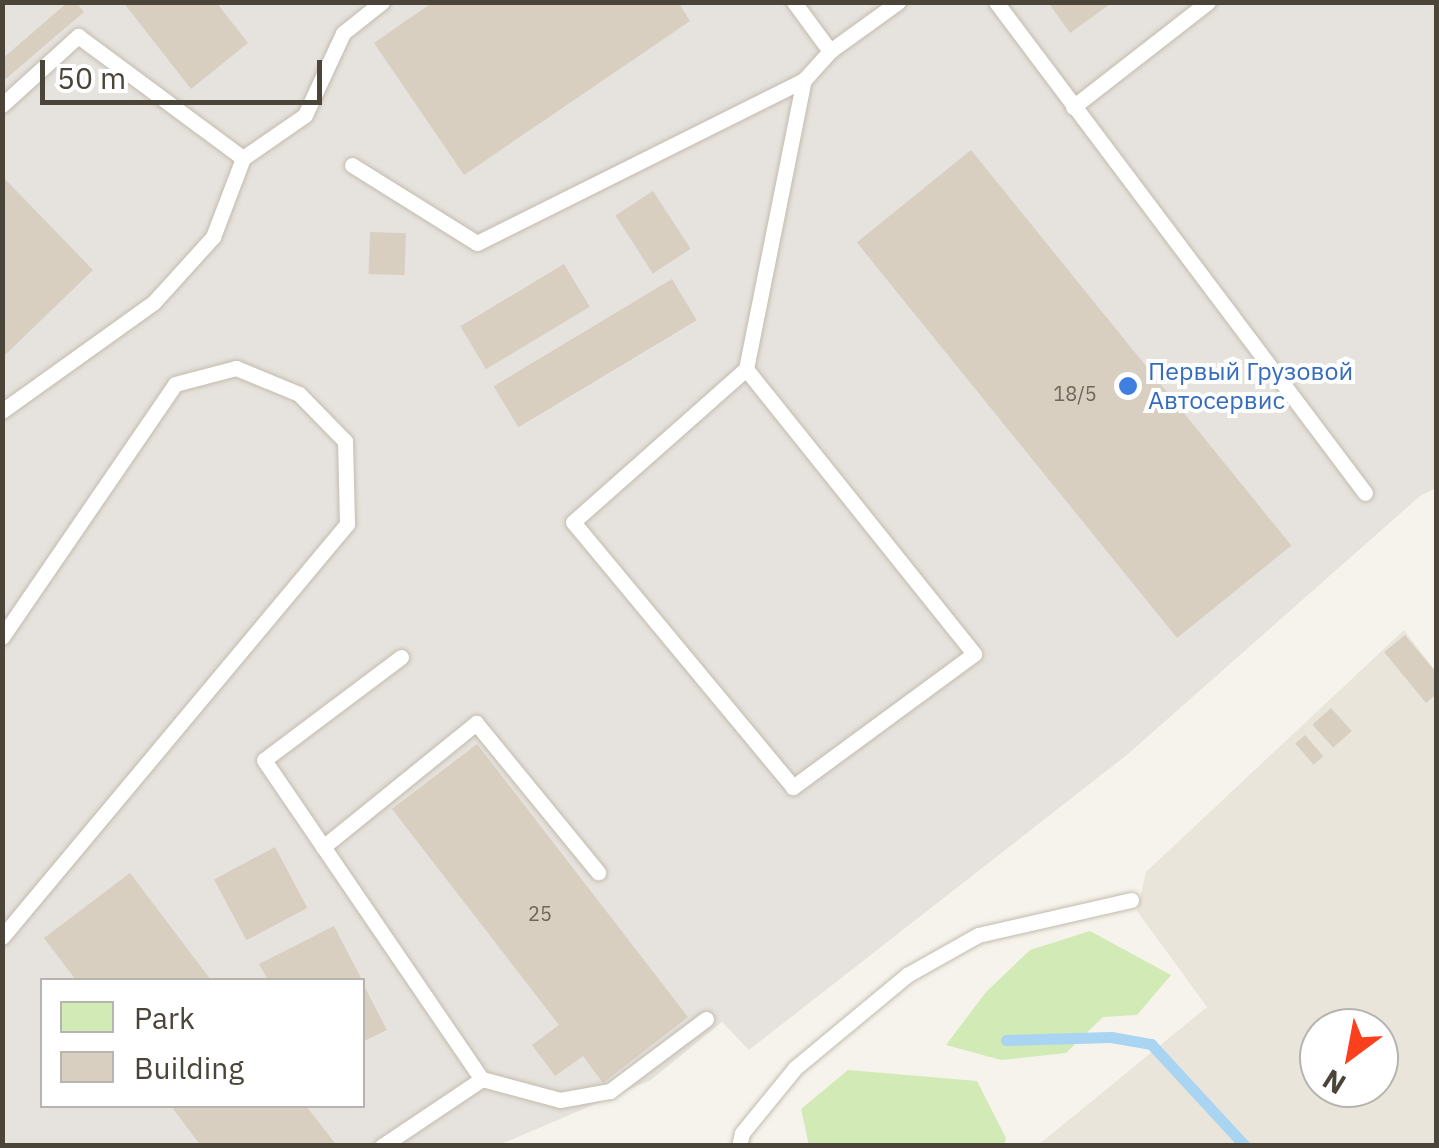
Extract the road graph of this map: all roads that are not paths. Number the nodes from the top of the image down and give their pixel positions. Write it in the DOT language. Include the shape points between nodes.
graph roads {
  1 [pos="382,2"];
  2 [pos="794,2"];
  3 [pos="898,2"];
  4 [pos="996,2"];
  5 [pos="1208,2"];
  6 [pos="830,51"];
  7 [pos="804,80"];
  8 [pos="2,105"];
  9 [pos="1073,107"];
  10 [pos="243,158"];
  11 [pos="352,165"];
  12 [pos="746,369"];
  13 [pos="2,411"];
  14 [pos="1365,493"];
  15 [pos="2,638"];
  16 [pos="401,657"];
  17 [pos="323,847"];
  18 [pos="598,872"];
  19 [pos="1131,900"];
  20 [pos="2,937"];
  21 [pos="706,1020"];
  22 [pos="482,1079"];
  23 [pos="382,1146"];
  24 [pos="739,1146"];
  1 -- 10 [label="lane" via="342,33 305,115"];
  2 -- 6 [label="lane"];
  3 -- 6 [label="lane"];
  4 -- 9 [label="lane"];
  5 -- 9 [label="lane"];
  6 -- 7 [label="lane"];
  7 -- 11 [label="lane" via="476,243"];
  7 -- 12 [label="lane"];
  8 -- 10 [label="lane" via="78,36"];
  9 -- 14 [label="lane"];
  10 -- 13 [label="lane" via="213,238 154,302"];
  12 -- 12 [label="lane" via="974,654 793,787 573,522"];
  15 -- 20 [label="lane" via="175,384 236,368 300,394 345,441 347,524"];
  16 -- 17 [label="lane" via="264,760"];
  17 -- 18 [label="lane" via="476,723"];
  17 -- 22 [label="lane"];
  19 -- 24 [label="lane" via="978,934 907,975 795,1068"];
  21 -- 22 [label="lane" via="610,1091 560,1100"];
  22 -- 23 [label="lane"];
}
